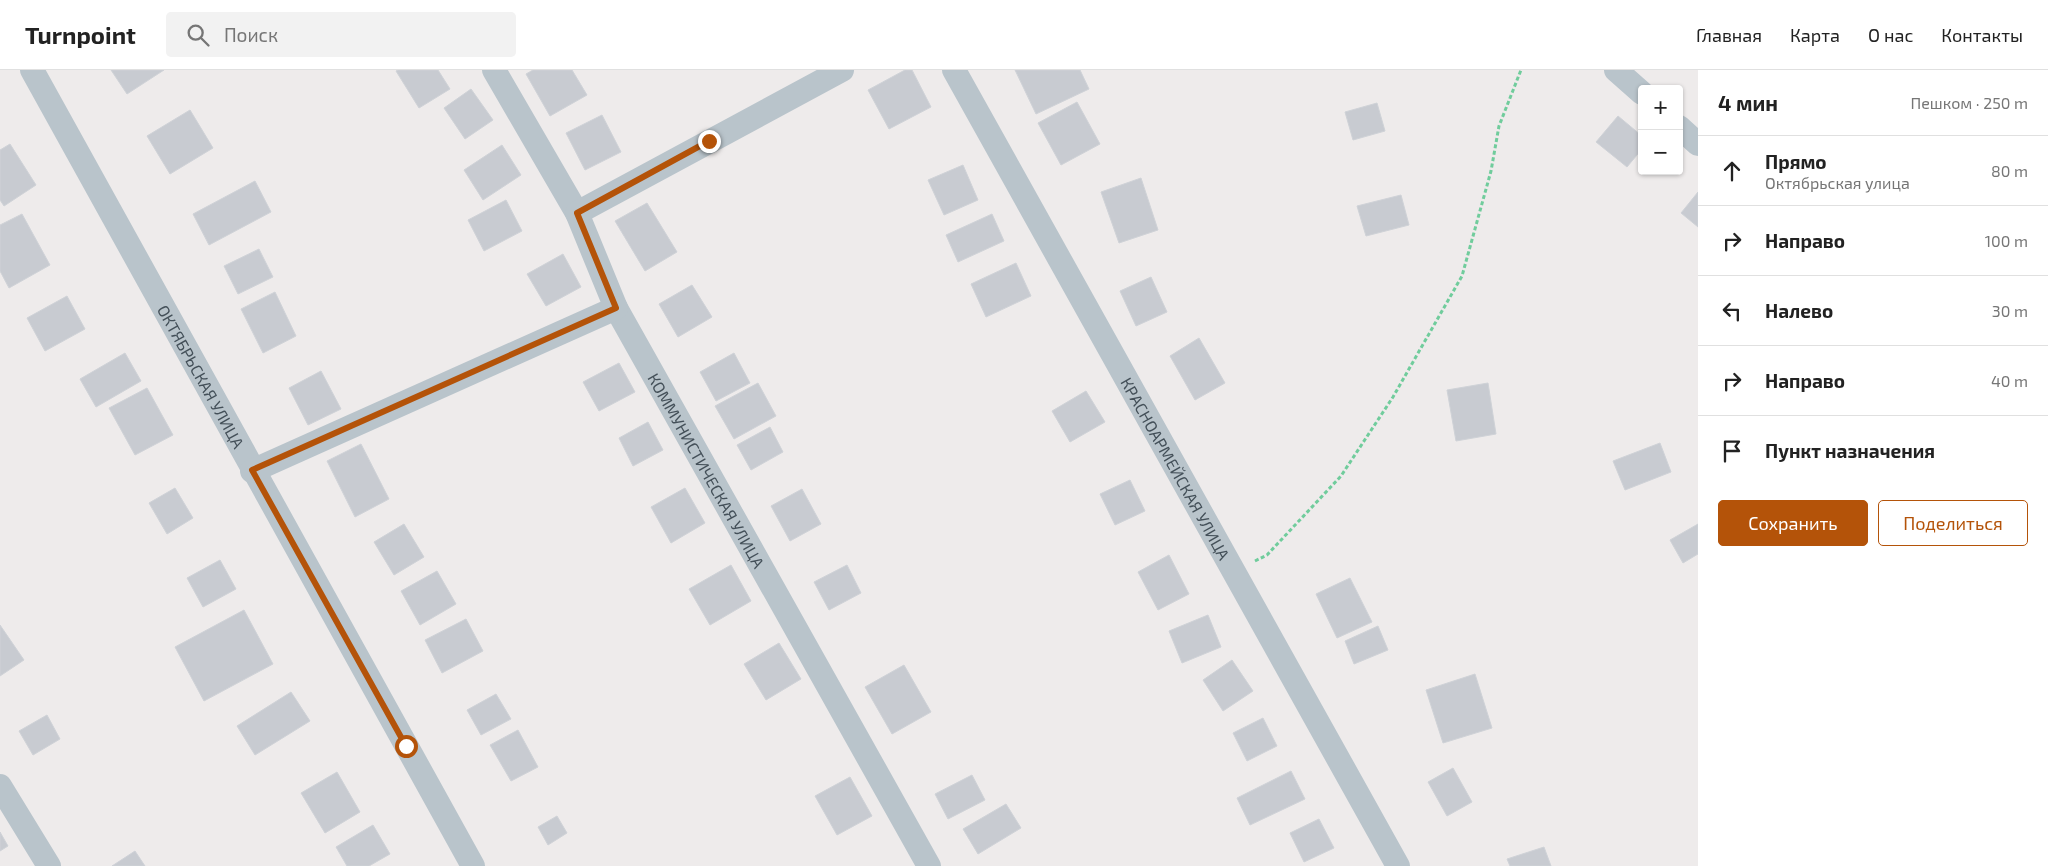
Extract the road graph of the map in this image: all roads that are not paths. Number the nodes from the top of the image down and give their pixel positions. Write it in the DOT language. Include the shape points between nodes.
graph roads {
  1 [pos="32,70"];
  2 [pos="494,70"];
  3 [pos="842,70"];
  4 [pos="954,70"];
  5 [pos="1616,70"];
  6 [pos="1638,89"];
  7 [pos="1682,130"];
  8 [pos="1698,144"];
  9 [pos="577,213"];
  10 [pos="616,308"];
  11 [pos="252,470"];
  12 [pos="0,786"];
  13 [pos="49,866"];
  14 [pos="474,866"];
  15 [pos="929,866"];
  16 [pos="1398,866"];
  1 -- 11 [label="street, ОКТЯБРЬСКАЯ УЛИЦА"];
  2 -- 9 [label="street, КОММУНИСТИЧЕСКАЯ УЛИЦА"];
  3 -- 9 [label="street"];
  4 -- 16 [label="street, КРАСНОАРМЕЙСКАЯ УЛИЦА"];
  5 -- 6 [label="street"];
  7 -- 8 [label="street"];
  9 -- 10 [label="street, КОММУНИСТИЧЕСКАЯ УЛИЦА"];
  10 -- 11 [label="street"];
  10 -- 15 [label="street, КОММУНИСТИЧЕСКАЯ УЛИЦА"];
  11 -- 14 [label="street, ОКТЯБРЬСКАЯ УЛИЦА"];
  12 -- 13 [label="street"];
}
